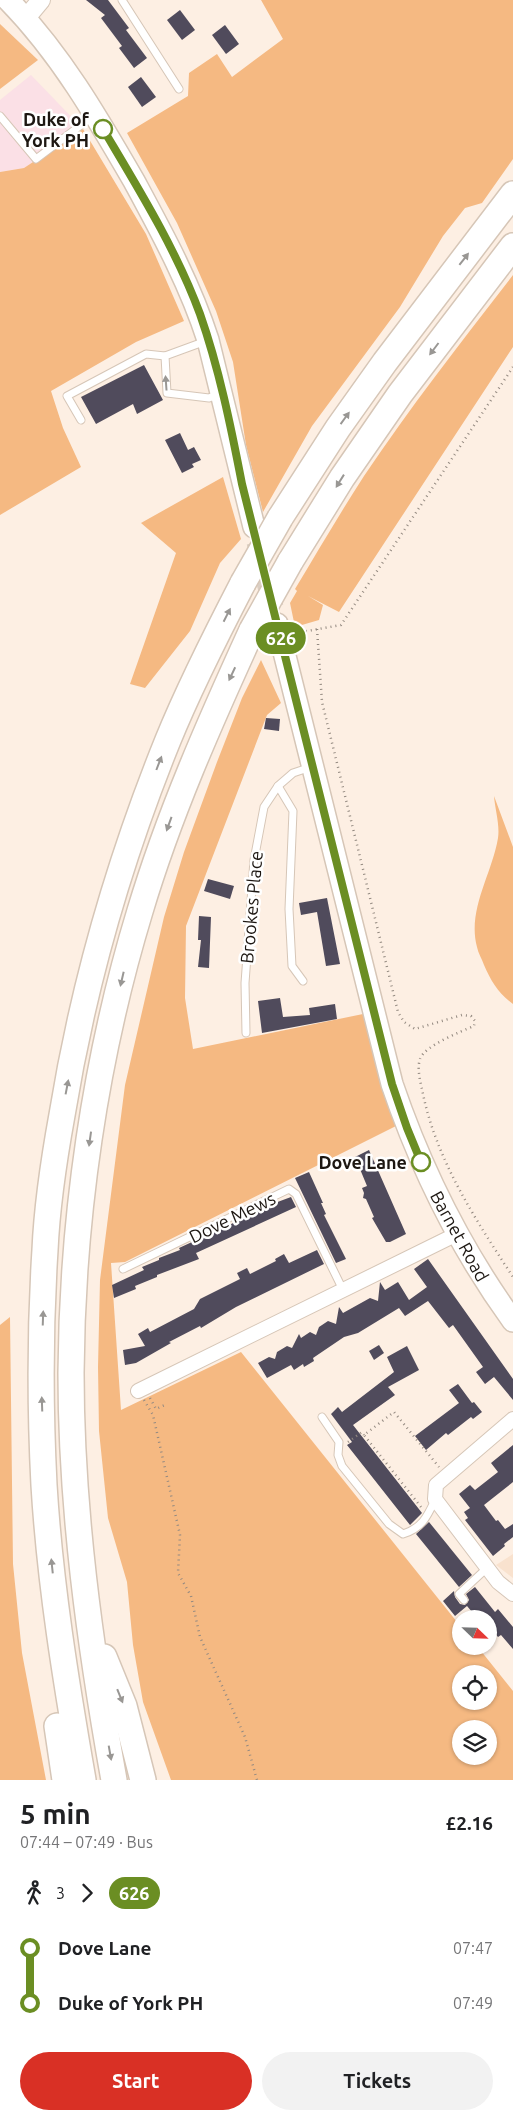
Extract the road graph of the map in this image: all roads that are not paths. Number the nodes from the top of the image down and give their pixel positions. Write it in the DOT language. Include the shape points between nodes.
graph roads {
  1 [pos="8,0"];
  2 [pos="41,0"];
  3 [pos="122,0"];
  4 [pos="26,18"];
  5 [pos="179,89"];
  6 [pos="95,115"];
  7 [pos="0,116"];
  8 [pos="513,194"];
  9 [pos="513,246"];
  10 [pos="208,340"];
  11 [pos="165,356"];
  12 [pos="222,394"];
  13 [pos="81,420"];
  14 [pos="254,528"];
  15 [pos="279,630"];
  16 [pos="312,766"];
  17 [pos="278,786"];
  18 [pos="303,981"];
  19 [pos="246,1033"];
  20 [pos="457,1234"];
  21 [pos="123,1268"];
  22 [pos="343,1290"];
  23 [pos="513,1321"];
  24 [pos="141,1390"];
  25 [pos="322,1417"];
  26 [pos="513,1419"];
  27 [pos="435,1499"];
  28 [pos="487,1568"];
  29 [pos="513,1594"];
  30 [pos="464,1600"];
  31 [pos="57,1615"];
  32 [pos="89,1618"];
  33 [pos="65,1780"];
  34 [pos="83,1780"];
  35 [pos="114,1780"];
  36 [pos="144,1780"];
  1 -- 4 [label="main road"];
  2 -- 4 [label="street"];
  3 -- 5 [label="lane"];
  4 -- 6 [label="main road" via="62,64"];
  6 -- 7 [label="lane" via="36,159"];
  6 -- 10 [label="main road" via="177,261"];
  31 -- 8 [label="highway, one-way, bridge" via="44,1486 41,1367 45,1248 56,1147 77,1032 114,891 142,807 198,672 280,518 385,362"];
  9 -- 32 [label="highway, one-way, bridge" via="400,394 342,478 290,562 252,630 205,731 157,856 122,976 104,1059 79,1228 71,1372 74,1458"];
  10 -- 11 [label="lane"];
  10 -- 12 [label="main road"];
  12 -- 11 [label="lane, one-way" via="209,398 167,394"];
  11 -- 13 [label="lane" via="146,354 67,396"];
  12 -- 14 [label="main road"];
  15 -- 16 [label="main road, Barnet Road"];
  16 -- 17 [label="lane, Brookes Place" via="293,773"];
  16 -- 20 [label="main road, Barnet Road" via="392,1084 426,1173"];
  17 -- 18 [label="lane, Brookes Place" via="293,811 289,909 292,966"];
  17 -- 19 [label="lane, Brookes Place" via="264,807 254,860 245,983"];
  20 -- 22 [label="street"];
  20 -- 23 [label="main road, Barnet Road" via="490,1290"];
  21 -- 22 [label="lane, Dove Mews" via="289,1189 296,1194"];
  22 -- 24 [label="street"];
  25 -- 27 [label="lane" via="339,1442 338,1455 342,1466 389,1524 403,1534 415,1530 428,1515"];
  26 -- 27 [label="street" via="436,1485"];
  27 -- 28 [label="street"];
  28 -- 29 [label="street"];
  28 -- 30 [label="lane" via="459,1594"];
  31 -- 33 [label="highway" via="56,1706"];
  31 -- 34 [label="highway"];
  32 -- 35 [label="highway, one-way"];
  32 -- 36 [label="highway, one-way" via="124,1706"];
}
